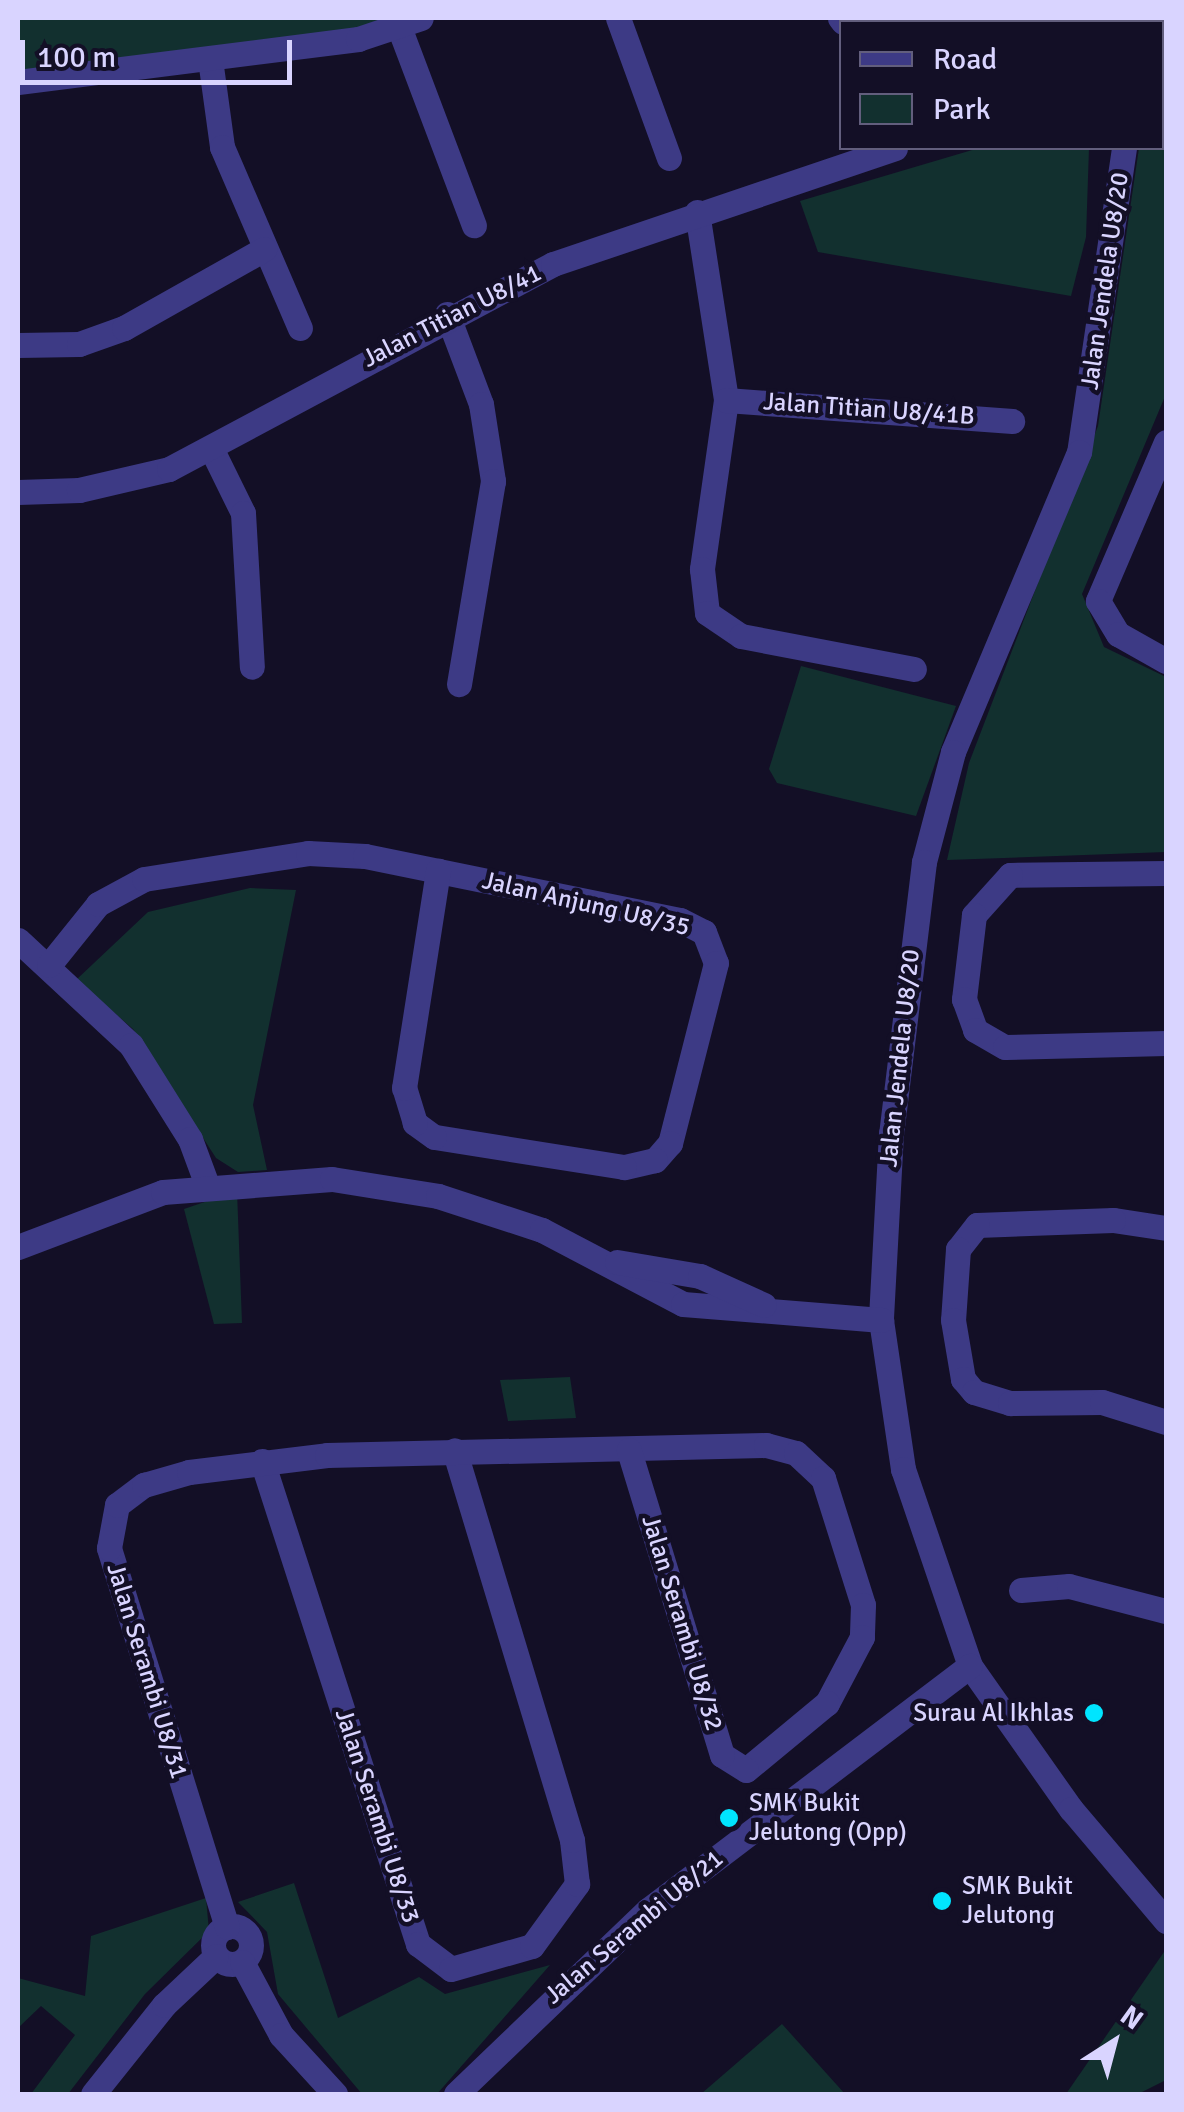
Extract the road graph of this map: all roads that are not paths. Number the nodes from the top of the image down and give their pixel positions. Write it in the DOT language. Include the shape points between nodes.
graph roads {
  1 [pos="618,18"];
  2 [pos="410,22"];
  3 [pos="210,59"];
  4 [pos="18,82"];
  5 [pos="889,150"];
  6 [pos="1124,150"];
  7 [pos="669,158"];
  8 [pos="697,212"];
  9 [pos="474,225"];
  10 [pos="264,250"];
  11 [pos="447,314"];
  12 [pos="300,328"];
  13 [pos="18,346"];
  14 [pos="726,400"];
  15 [pos="1012,421"];
  16 [pos="211,448"];
  17 [pos="1165,451"];
  18 [pos="18,492"];
  19 [pos="1166,660"];
  20 [pos="252,666"];
  21 [pos="914,668"];
  22 [pos="459,684"];
  23 [pos="438,871"];
  24 [pos="1166,874"];
  25 [pos="18,940"];
  26 [pos="48,964"];
  27 [pos="1166,1042"];
  28 [pos="207,1185"];
  29 [pos="1166,1228"];
  30 [pos="18,1246"];
  31 [pos="880,1320"];
  32 [pos="1166,1422"];
  33 [pos="454,1450"];
  34 [pos="629,1450"];
  35 [pos="262,1461"];
  36 [pos="1021,1590"];
  37 [pos="1166,1611"];
  38 [pos="970,1666"];
  39 [pos="1166,1922"];
  40 [pos="227,1927"];
  41 [pos="216,1956"];
  42 [pos="242,1962"];
  43 [pos="103,2091"];
  44 [pos="335,2094"];
  45 [pos="456,2094"];
  1 -- 7 [label="street"];
  2 -- 3 [label="street"];
  2 -- 9 [label="street"];
  3 -- 4 [label="street"];
  3 -- 10 [label="street" via="218,134"];
  5 -- 8 [label="street, Jalan Titian U8/41"];
  6 -- 31 [label="street, Jalan Jendela U8/20" via="1079,452 953,752 924,862 890,1133"];
  8 -- 11 [label="street, Jalan Titian U8/41"];
  8 -- 14 [label="street"];
  10 -- 12 [label="street"];
  10 -- 13 [label="street" via="124,328 79,344"];
  11 -- 16 [label="street, Jalan Titian U8/41"];
  11 -- 22 [label="street" via="481,404 494,481"];
  14 -- 15 [label="street, Jalan Titian U8/41B"];
  14 -- 21 [label="street" via="702,569 708,613 741,636"];
  16 -- 18 [label="street, Jalan Titian U8/41" via="127,481"];
  16 -- 20 [label="street" via="243,513"];
  17 -- 19 [label="street" via="1098,601 1118,634"];
  23 -- 23 [label="street, Jalan Anjung U8/35" via="680,920 712,942 716,963 670,1143 654,1160 624,1167 434,1137 415,1124 404,1088"];
  23 -- 26 [label="street, Jalan Anjung U8/35" via="308,853 172,870 98,904"];
  24 -- 27 [label="street" via="1010,875 974,915 964,999 975,1030 1005,1047"];
  25 -- 26 [label="street"];
  26 -- 28 [label="street" via="144,1064"];
  28 -- 30 [label="street" via="88,1214"];
  28 -- 31 [label="street" via="395,1186 614,1261 700,1276 788,1313"];
  29 -- 32 [label="street" via="1114,1220 978,1225 958,1249 953,1320 962,1379 974,1392 1010,1402 1102,1402"];
  31 -- 38 [label="street, Jalan Jendela U8/20" via="903,1469"];
  33 -- 34 [label="street, Jalan Serambi U8/32"];
  33 -- 35 [label="street, Jalan Serambi U8/32"];
  33 -- 35 [label="street, Jalan Serambi U8/33" via="572,1840 577,1884 532,1946 450,1968 418,1944"];
  34 -- 34 [label="street, Jalan Serambi U8/32" via="778,1446 823,1478 863,1605 862,1637 827,1703 746,1770 722,1755"];
  35 -- 40 [label="street, Jalan Serambi U8/31" via="144,1485 118,1505 107,1532"];
  36 -- 37 [label="street" via="1070,1586"];
  38 -- 39 [label="street, Jalan Jendela U8/20" via="1070,1809"];
  38 -- 45 [label="street, Jalan Serambi U8/21" via="648,1910"];
  40 -- 41 [label="street" via="214,1938"];
  40 -- 42 [label="street, Jalan Serambi U8/31" via="249,1935"];
  41 -- 42 [label="street"];
  41 -- 43 [label="street"];
  42 -- 44 [label="street" via="281,2036"];
}
